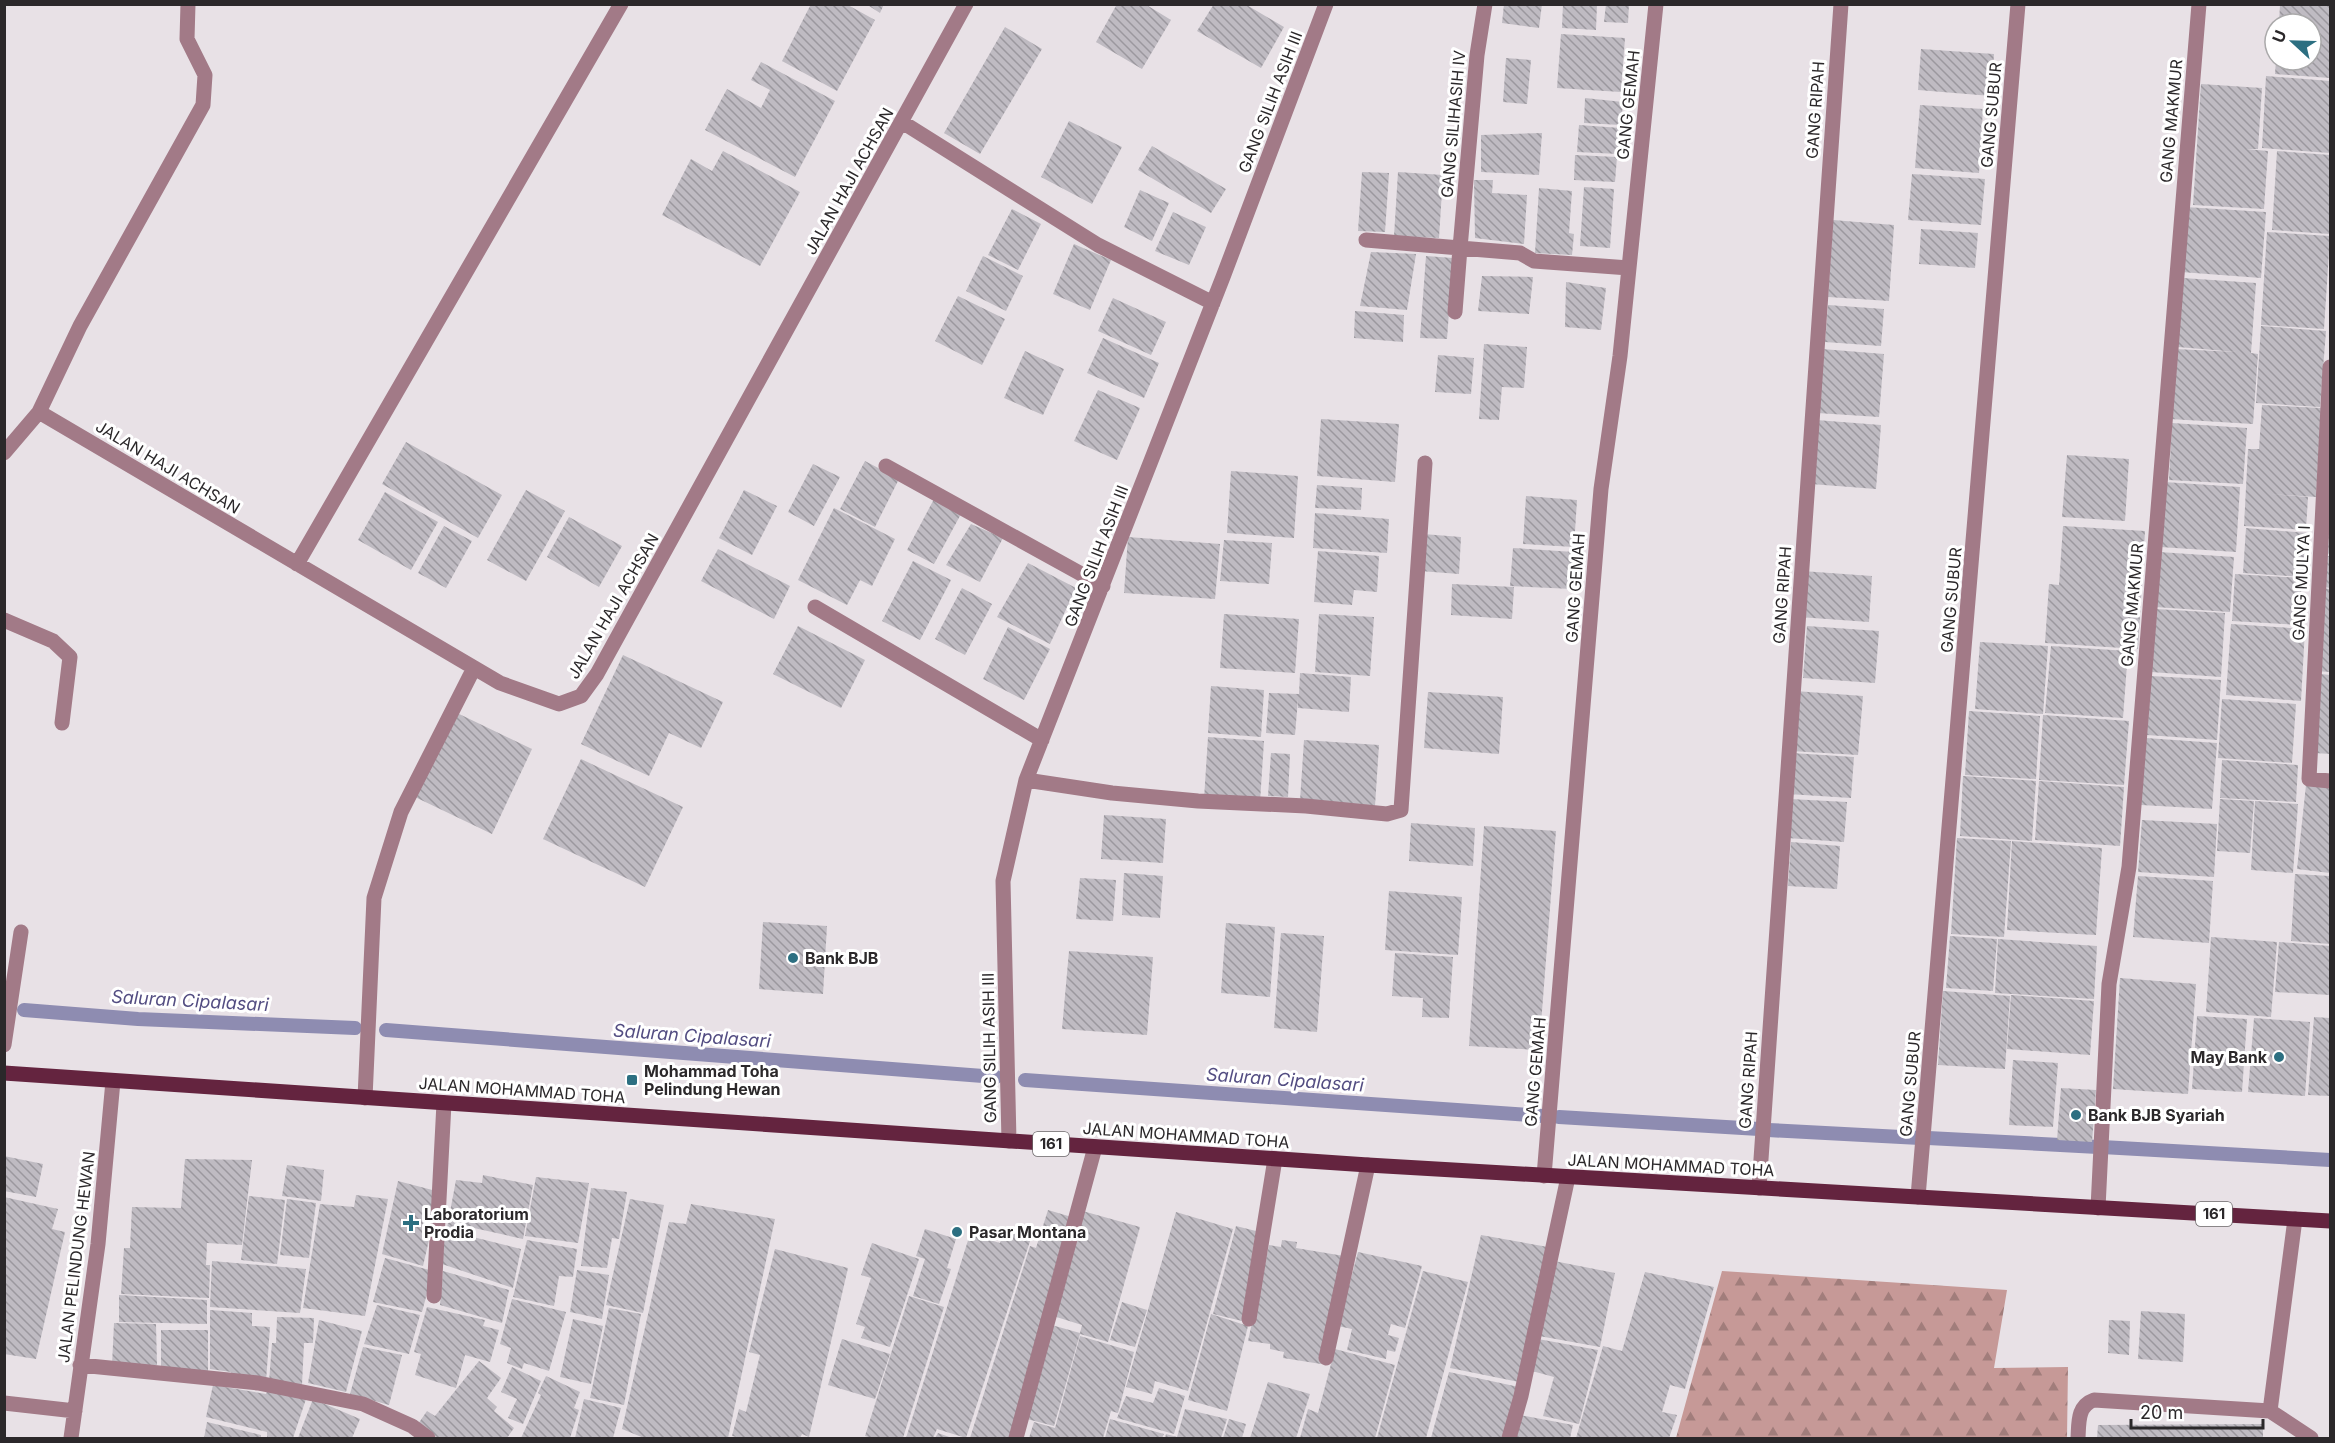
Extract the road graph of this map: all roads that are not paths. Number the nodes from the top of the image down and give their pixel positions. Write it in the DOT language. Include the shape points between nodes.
graph roads {
  1 [pos="188,4"];
  2 [pos="621,4"];
  3 [pos="966,4"];
  4 [pos="1326,4"];
  5 [pos="1485,4"];
  6 [pos="1656,4"];
  7 [pos="1841,4"];
  8 [pos="2018,4"];
  9 [pos="2199,4"];
  10 [pos="902,122"];
  11 [pos="1366,240"];
  12 [pos="1460,248"];
  13 [pos="1629,268"];
  14 [pos="1213,303"];
  15 [pos="1455,312"];
  16 [pos="2331,368"];
  17 [pos="39,412"];
  18 [pos="4,453"];
  19 [pos="1425,463"];
  20 [pos="886,466"];
  21 [pos="297,564"];
  22 [pos="1103,586"];
  23 [pos="815,607"];
  24 [pos="4,620"];
  25 [pos="474,668"];
  26 [pos="62,723"];
  27 [pos="1042,741"];
  28 [pos="1026,780"];
  29 [pos="2331,781"];
  30 [pos="21,932"];
  31 [pos="4,1045"];
  32 [pos="4,1073"];
  33 [pos="113,1081"];
  34 [pos="365,1098"];
  35 [pos="444,1103"];
  36 [pos="1009,1141"];
  37 [pos="1095,1147"];
  38 [pos="1275,1159"];
  39 [pos="1368,1165"];
  40 [pos="1544,1176"];
  41 [pos="1568,1177"];
  42 [pos="1759,1188"];
  43 [pos="1918,1197"];
  44 [pos="2097,1208"];
  45 [pos="2295,1219"];
  46 [pos="2331,1221"];
  47 [pos="434,1296"];
  48 [pos="1249,1319"];
  49 [pos="1326,1358"];
  50 [pos="80,1365"];
  51 [pos="4,1403"];
  52 [pos="2270,1411"];
  53 [pos="75,1412"];
  54 [pos="72,1438"];
  55 [pos="428,1438"];
  56 [pos="1016,1438"];
  57 [pos="1509,1438"];
  58 [pos="2078,1438"];
  59 [pos="2311,1438"];
  1 -- 17 [label="street" via="188,39 205,75 202,105 80,326"];
  2 -- 21 [label="street"];
  3 -- 10 [label="street, JALAN HAJI ACHSAN"];
  4 -- 14 [label="street, GANG SILIH ASIH III"];
  5 -- 12 [label="street, GANG SILIHASIH IV"];
  6 -- 13 [label="street, GANG GEMAH"];
  7 -- 42 [label="street, GANG RIPAH"];
  8 -- 43 [label="street, GANG SUBUR"];
  9 -- 44 [label="street, GANG MAKMUR" via="2129,867 2109,984"];
  10 -- 14 [label="street" via="1098,244"];
  10 -- 25 [label="street, JALAN HAJI ACHSAN" via="654,574 581,696 559,704 500,684"];
  11 -- 12 [label="street"];
  12 -- 13 [label="street" via="1520,253 1534,261"];
  12 -- 15 [label="street, GANG SILIHASIH IV"];
  13 -- 40 [label="street, GANG GEMAH" via="1600,489"];
  14 -- 22 [label="street, GANG SILIH ASIH III"];
  16 -- 29 [label="street, GANG MULYA I" via="2309,778"];
  17 -- 18 [label="street"];
  17 -- 21 [label="street, JALAN HAJI ACHSAN"];
  19 -- 28 [label="street" via="1401,810 1387,814 1198,801"];
  20 -- 22 [label="street"];
  21 -- 25 [label="street, JALAN HAJI ACHSAN"];
  22 -- 27 [label="street, GANG SILIH ASIH III"];
  23 -- 27 [label="street"];
  24 -- 26 [label="street" via="53,641 70,657"];
  25 -- 34 [label="street" via="401,812 374,898"];
  27 -- 28 [label="street, GANG SILIH ASIH III"];
  28 -- 36 [label="street, GANG SILIH ASIH III" via="1003,881"];
  30 -- 31 [label="street"];
  32 -- 33 [label="main road, JALAN MOHAMMAD TOHA / 161"];
  33 -- 34 [label="main road, JALAN MOHAMMAD TOHA / 161"];
  33 -- 50 [label="street, JALAN PELINDUNG HEWAN" via="98,1244"];
  34 -- 35 [label="main road, JALAN MOHAMMAD TOHA / 161"];
  35 -- 36 [label="main road, JALAN MOHAMMAD TOHA / 161"];
  35 -- 47 [label="street"];
  36 -- 37 [label="main road, JALAN MOHAMMAD TOHA / 161"];
  37 -- 38 [label="main road, JALAN MOHAMMAD TOHA / 161"];
  37 -- 56 [label="street"];
  38 -- 39 [label="main road, JALAN MOHAMMAD TOHA / 161"];
  38 -- 48 [label="street"];
  39 -- 40 [label="main road, JALAN MOHAMMAD TOHA / 161"];
  39 -- 49 [label="street"];
  40 -- 41 [label="main road, JALAN MOHAMMAD TOHA / 161"];
  41 -- 42 [label="main road, JALAN MOHAMMAD TOHA / 161"];
  41 -- 57 [label="street"];
  42 -- 43 [label="main road, JALAN MOHAMMAD TOHA / 161"];
  43 -- 44 [label="main road, JALAN MOHAMMAD TOHA / 161"];
  44 -- 45 [label="main road, JALAN MOHAMMAD TOHA / 161"];
  45 -- 46 [label="main road, JALAN MOHAMMAD TOHA / 161"];
  45 -- 52 [label="street"];
  50 -- 53 [label="street, JALAN PELINDUNG HEWAN"];
  50 -- 55 [label="street" via="258,1383 363,1404 412,1426"];
  51 -- 53 [label="street"];
  52 -- 58 [label="street" via="2094,1400 2085,1403 2080,1412"];
  52 -- 59 [label="street"];
  53 -- 54 [label="street, JALAN PELINDUNG HEWAN"];
}
